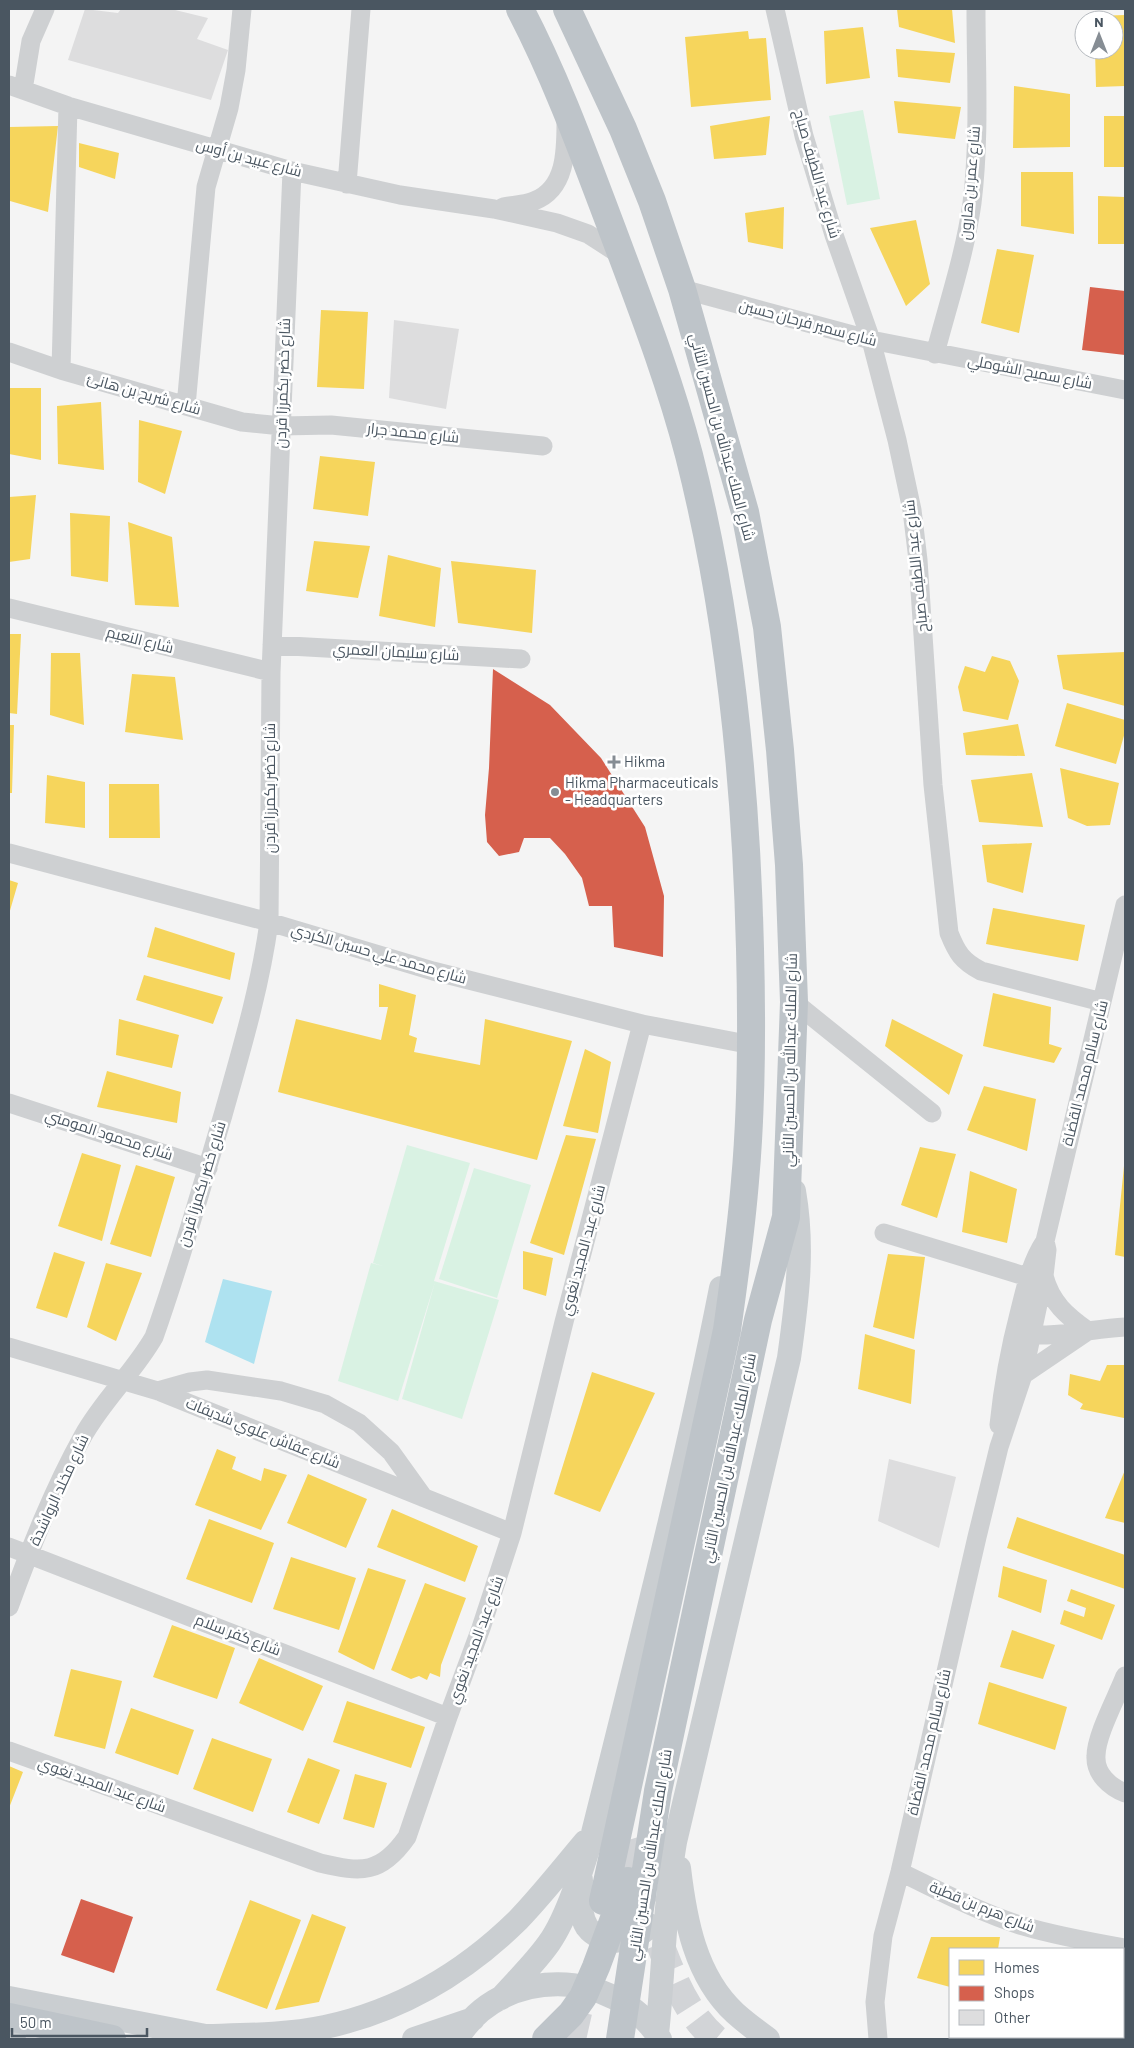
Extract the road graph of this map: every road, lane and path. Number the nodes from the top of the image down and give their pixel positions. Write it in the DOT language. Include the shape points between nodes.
graph roads {
  1 [pos="45,9"];
  2 [pos="242,9"];
  3 [pos="361,9"];
  4 [pos="520,9"];
  5 [pos="567,9"];
  6 [pos="775,9"];
  7 [pos="976,9"];
  8 [pos="16,88"];
  9 [pos="565,105"];
  10 [pos="68,106"];
  11 [pos="217,150"];
  12 [pos="292,171"];
  13 [pos="347,184"];
  14 [pos="494,209"];
  15 [pos="622,256"];
  16 [pos="682,290"];
  17 [pos="870,340"];
  18 [pos="9,352"];
  19 [pos="935,354"];
  20 [pos="61,370"];
  21 [pos="1125,390"];
  22 [pos="186,406"];
  23 [pos="282,426"];
  24 [pos="543,446"];
  25 [pos="9,608"];
  26 [pos="272,645"];
  27 [pos="521,659"];
  28 [pos="271,672"];
  29 [pos="9,853"];
  30 [pos="1125,905"];
  31 [pos="269,922"];
  32 [pos="794,1002"];
  33 [pos="1102,1002"];
  34 [pos="642,1024"];
  35 [pos="752,1045"];
  36 [pos="9,1103"];
  37 [pos="932,1113"];
  38 [pos="789,1160"];
  39 [pos="208,1168"];
  40 [pos="745,1179"];
  41 [pos="884,1233"];
  42 [pos="1036,1277"];
  43 [pos="1125,1327"];
  44 [pos="1088,1331"];
  45 [pos="1023,1335"];
  46 [pos="9,1346"];
  47 [pos="1023,1375"];
  48 [pos="125,1381"];
  49 [pos="158,1391"];
  50 [pos="999,1447"];
  51 [pos="424,1498"];
  52 [pos="512,1533"];
  53 [pos="9,1547"];
  54 [pos="29,1554"];
  55 [pos="9,1607"];
  56 [pos="1125,1676"];
  57 [pos="448,1717"];
  58 [pos="9,1751"];
  59 [pos="658,1791"];
  60 [pos="1125,1793"];
  61 [pos="593,1833"];
  62 [pos="675,1842"];
  63 [pos="581,1871"];
  64 [pos="900,1872"];
  65 [pos="669,1874"];
  66 [pos="603,1901"];
  67 [pos="1125,1948"];
  68 [pos="9,1998"];
  69 [pos="501,1998"];
  70 [pos="9,2017"];
  71 [pos="473,2019"];
  72 [pos="658,2036"];
  73 [pos="9,2038"];
  74 [pos="215,2038"];
  75 [pos="14,2039"];
  76 [pos="112,2039"];
  77 [pos="414,2039"];
  78 [pos="457,2039"];
  79 [pos="546,2039"];
  80 [pos="620,2039"];
  81 [pos="768,2039"];
  82 [pos="878,2039"];
  1 -- 8 [label="street"];
  2 -- 11 [label="street" via="236,70"];
  3 -- 13 [label="street"];
  4 -- 9 [label="highway, شارع الملك عبدالله بن الحسين الثاني"];
  5 -- 16 [label="highway, شارع الملك عبدالله بن الحسين الثاني" via="638,165"];
  6 -- 17 [label="street, شارع عبد اللطيف صباح" via="804,136"];
  7 -- 19 [label="street, شارع عمر بن هارون" via="977,140 972,202 965,246"];
  8 -- 10 [label="street, شارع عبيد بن أوس"];
  9 -- 14 [label="street, شارع عبيد بن أوس" via="566,154 558,180 535,201"];
  9 -- 15 [label="highway, شارع الملك عبدالله بن الحسين الثاني"];
  10 -- 11 [label="street, شارع عبيد بن أوس"];
  10 -- 20 [label="street"];
  11 -- 12 [label="street, شارع عبيد بن أوس"];
  11 -- 22 [label="street" via="206,187"];
  12 -- 13 [label="street, شارع عبيد بن أوس"];
  12 -- 23 [label="street, شارع خضر بكمرزا قردن"];
  13 -- 14 [label="street, شارع عبيد بن أوس"];
  14 -- 15 [label="street, شارع عبيد بن أوس" via="576,228"];
  15 -- 35 [label="highway, شارع الملك عبدالله بن الحسين الثاني" via="670,391 715,570 731,685 748,858"];
  16 -- 17 [label="street, شارع سمير فرحان حسين"];
  16 -- 32 [label="highway, شارع الملك عبدالله بن الحسين الثاني" via="745,512 766,627 789,865"];
  17 -- 19 [label="street, شارع سمير فرحان حسين"];
  17 -- 33 [label="street, شارع عبد اللطيف صباح" via="897,440 913,518 933,785 949,934 956,951 967,964 981,971"];
  18 -- 20 [label="street, شارع شريح بن هانئ"];
  19 -- 21 [label="street, شارع سميح الشوملي"];
  20 -- 22 [label="street, شارع شريح بن هانئ"];
  22 -- 23 [label="street, شارع شريح بن هانئ" via="242,422"];
  23 -- 24 [label="street, شارع محمد جرار" via="331,425"];
  23 -- 26 [label="street, شارع خضر بكمرزا قردن"];
  25 -- 28 [label="street, شارع النعيم"];
  26 -- 27 [label="street, شارع سليمان العمري"];
  26 -- 28 [label="street, شارع خضر بكمرزا قردن"];
  28 -- 31 [label="street, شارع خضر بكمرزا قردن"];
  29 -- 31 [label="street, شارع محمد علي حسين الكردي"];
  30 -- 33 [label="street, شارع سالم محمد القضاة"];
  31 -- 34 [label="street, شارع محمد علي حسين الكردي" via="433,971"];
  31 -- 39 [label="street, شارع خضر بكمرزا قردن" via="257,995"];
  32 -- 37 [label="street"];
  32 -- 38 [label="highway, شارع الملك عبدالله بن الحسين الثاني"];
  33 -- 42 [label="street, شارع سالم محمد القضاة" via="1045,1241 1046,1250"];
  34 -- 35 [label="street, شارع محمد علي حسين الكردي"];
  34 -- 52 [label="street, شارع عبد المجيد نغوي"];
  35 -- 40 [label="highway, شارع الملك عبدالله بن الحسين الثاني"];
  36 -- 39 [label="street, شارع محمود المومني"];
  38 -- 59 [label="highway, شارع الملك عبدالله بن الحسين الثاني" via="786,1216 758,1320"];
  38 -- 62 [label="main road" via="800,1242 789,1358"];
  39 -- 48 [label="street, شارع خضر بكمرزا قردن" via="154,1337"];
  40 -- 61 [label="main road" via="707,1357"];
  40 -- 66 [label="highway, شارع الملك عبدالله بن الحسين الثاني" via="727,1330 622,1834"];
  41 -- 42 [label="street"];
  42 -- 44 [label="street" via="1060,1309"];
  42 -- 45 [label="street, شارع سالم محمد القضاة"];
  43 -- 44 [label="street"];
  44 -- 45 [label="street"];
  44 -- 47 [label="street"];
  45 -- 47 [label="street, شارع سالم محمد القضاة"];
  45 -- 50 [label="street, شارع سالم محمد القضاة" via="1002,1397"];
  46 -- 48 [label="street, شارع عفاش علوي شديفات"];
  47 -- 50 [label="street, شارع سالم محمد القضاة"];
  48 -- 49 [label="street, شارع عفاش علوي شديفات"];
  48 -- 54 [label="street, شارع مخلد الرواشدة" via="84,1435"];
  49 -- 51 [label="street, شارع عفاش علوي شديفات"];
  49 -- 51 [label="street" via="207,1380 281,1391 325,1404 359,1423 391,1452"];
  50 -- 64 [label="street, شارع سالم محمد القضاة"];
  51 -- 52 [label="street, شارع عفاش علوي شديفات"];
  52 -- 57 [label="street, شارع عبد المجيد نغوي"];
  53 -- 54 [label="street, شارع كفر سلام"];
  54 -- 55 [label="street, شارع مخلد الرواشدة"];
  54 -- 57 [label="street, شارع كفر سلام"];
  56 -- 60 [label="street" via="1095,1757 1099,1772 1107,1782"];
  57 -- 58 [label="street, شارع عبد المجيد نغوي" via="407,1837 394,1854 377,1866 362,1869 320,1863"];
  59 -- 79 [label="highway" via="620,1908 583,1997"];
  59 -- 80 [label="highway, شارع الملك عبدالله بن الحسين الثاني"];
  61 -- 63 [label="main road"];
  61 -- 74 [label="main road" via="513,1924 468,1962 417,1996 324,2028"];
  62 -- 65 [label="main road"];
  62 -- 81 [label="main road" via="684,1913 702,1964 734,2012"];
  63 -- 65 [label="main road" via="580,1898 586,1926 597,1936 621,1940 634,1939 646,1930 658,1911"];
  63 -- 69 [label="main road" via="548,1944"];
  64 -- 67 [label="street, شارع هرم بن قطبة" via="1022,1926"];
  64 -- 82 [label="street, شارع سالم محمد القضاة" via="878,1969 875,2002"];
  65 -- 72 [label="main road"];
  68 -- 74 [label="main road"];
  69 -- 71 [label="main road"];
  69 -- 72 [label="main road" via="526,1988 552,1983 592,1988 611,1995 639,2014"];
  70 -- 76 [label="highway"];
  71 -- 77 [label="main road"];
  71 -- 78 [label="main road"];
  73 -- 75 [label="main road"];
}
